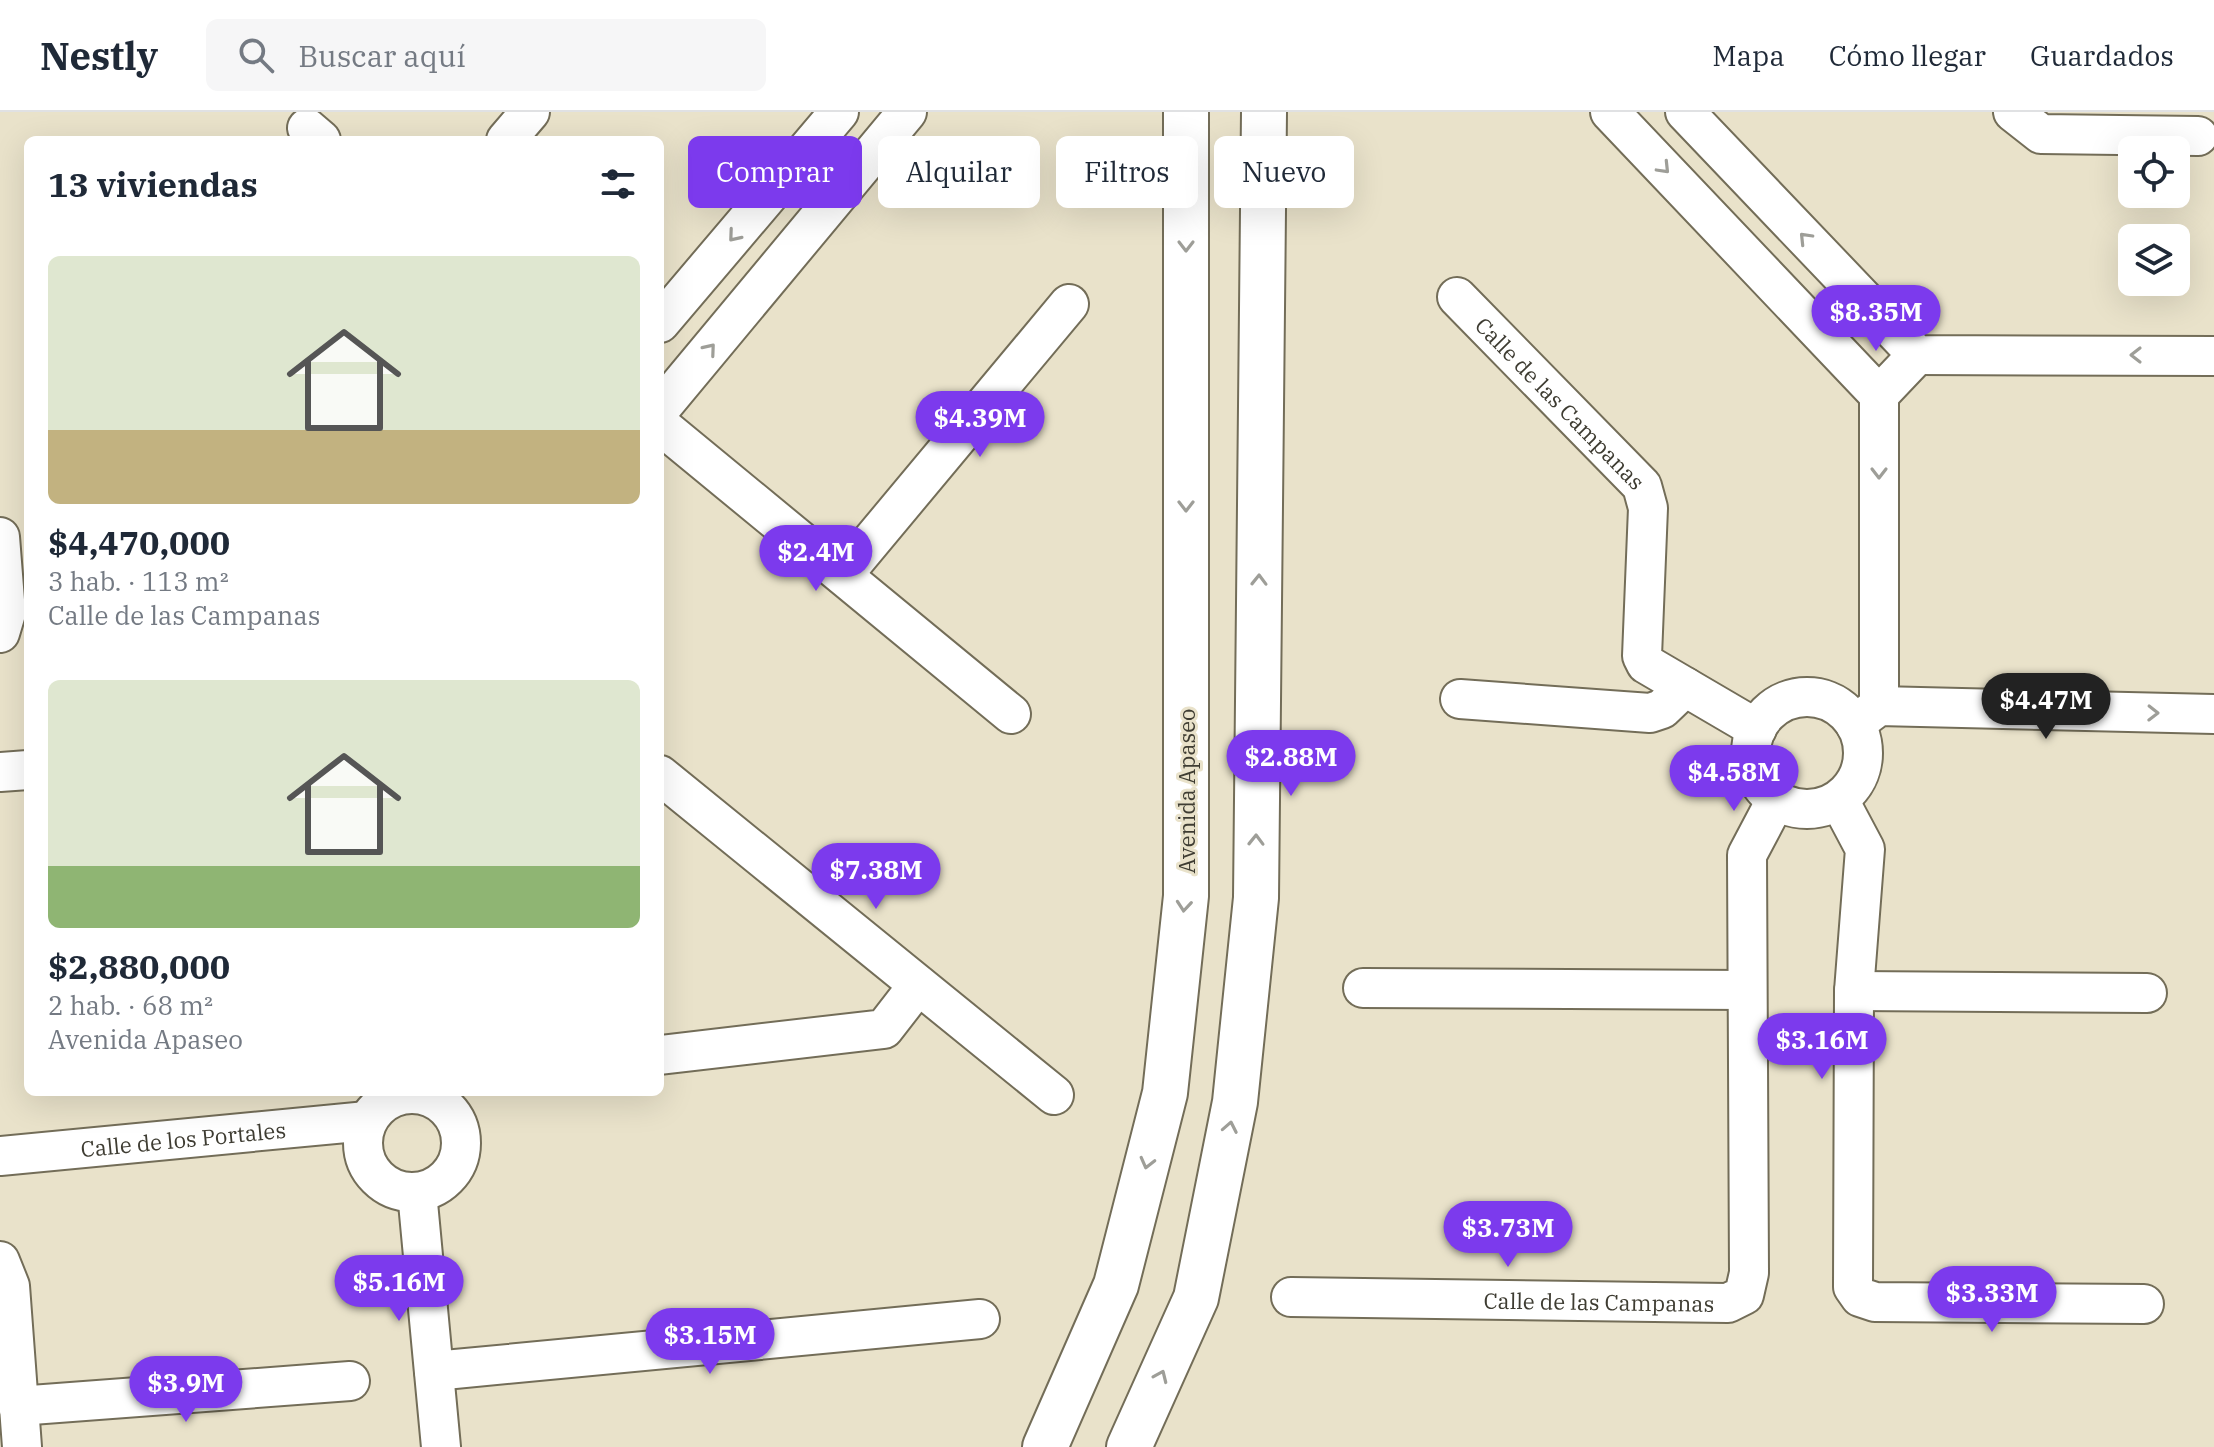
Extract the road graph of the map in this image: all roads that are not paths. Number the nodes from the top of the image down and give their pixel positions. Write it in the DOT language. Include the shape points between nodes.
graph roads {
  1 [pos="530,112"];
  2 [pos="839,112"];
  3 [pos="907,112"];
  4 [pos="1186,112"];
  5 [pos="1264,112"];
  6 [pos="1610,112"];
  7 [pos="1685,112"];
  8 [pos="2013,112"];
  9 [pos="2203,135"];
  10 [pos="509,136"];
  11 [pos="1457,297"];
  12 [pos="1069,304"];
  13 [pos="664,318"];
  14 [pos="1917,355"];
  15 [pos="2214,356"];
  16 [pos="1879,395"];
  17 [pos="664,404"];
  18 [pos="664,428"];
  19 [pos="10,542"];
  20 [pos="843,575"];
  21 [pos="0,633"];
  22 [pos="1685,687"];
  23 [pos="1460,699"];
  24 [pos="1011,714"];
  25 [pos="2214,714"];
  26 [pos="1867,715"];
  27 [pos="1757,729"];
  28 [pos="24,770"];
  29 [pos="0,772"];
  30 [pos="664,778"];
  31 [pos="1776,800"];
  32 [pos="1839,800"];
  33 [pos="918,985"];
  34 [pos="1363,988"];
  35 [pos="1746,990"];
  36 [pos="1854,991"];
  37 [pos="2147,993"];
  38 [pos="664,1055"];
  39 [pos="1054,1095"];
  40 [pos="396,1096"];
  41 [pos="454,1099"];
  42 [pos="374,1106"];
  43 [pos="0,1156"];
  44 [pos="417,1192"];
  45 [pos="0,1261"];
  46 [pos="1291,1297"];
  47 [pos="2144,1304"];
  48 [pos="980,1319"];
  49 [pos="434,1371"];
  50 [pos="350,1381"];
  51 [pos="18,1406"];
  52 [pos="1133,1446"];
  53 [pos="22,1447"];
  54 [pos="441,1447"];
  55 [pos="1045,1447"];
  1 -- 10 [label="street"];
  2 -- 13 [label="street, one-way"];
  17 -- 3 [label="street, one-way"];
  4 -- 55 [label="street, Avenida Apaseo, one-way" via="1186,896 1165,1093 1116,1285"];
  52 -- 5 [label="street, one-way" via="1196,1298 1235,1102 1256,898"];
  6 -- 16 [label="street, one-way"];
  14 -- 7 [label="street, one-way"];
  8 -- 9 [label="street" via="2041,134"];
  11 -- 22 [label="street, Calle de las Campanas" via="1642,486 1648,508 1642,656 1646,664"];
  12 -- 20 [label="street"];
  15 -- 14 [label="street, one-way"];
  14 -- 16 [label="street"];
  16 -- 26 [label="street, one-way"];
  18 -- 20 [label="street"];
  19 -- 21 [label="street"];
  20 -- 24 [label="street"];
  22 -- 23 [label="street" via="1650,713"];
  22 -- 27 [label="street, Calle de las Campanas"];
  26 -- 25 [label="street, one-way"];
  26 -- 27 [label="street" via="1804,698 1776,707"];
  26 -- 32 [label="street" via="1864,757 1851,788"];
  27 -- 31 [label="street" via="1753,768"];
  28 -- 29 [label="street"];
  30 -- 33 [label="street"];
  31 -- 32 [label="street" via="1796,808 1819,808"];
  31 -- 35 [label="street, Calle de las Campanas" via="1747,855"];
  32 -- 36 [label="street" via="1865,849"];
  33 -- 38 [label="street" via="884,1029"];
  33 -- 39 [label="street"];
  34 -- 35 [label="street"];
  35 -- 46 [label="street, Calle de las Campanas" via="1749,1273 1744,1295 1736,1301"];
  36 -- 37 [label="street"];
  36 -- 47 [label="street" via="1852,1277 1860,1297 1875,1302"];
  40 -- 42 [label="street"];
  41 -- 44 [label="street" via="462,1145 458,1162 435,1187"];
  42 -- 43 [label="street, Calle de los Portales"];
  42 -- 44 [label="street" via="361,1142 365,1163 378,1181 397,1191"];
  44 -- 49 [label="street"];
  45 -- 51 [label="street" via="10,1286"];
  48 -- 49 [label="street"];
  49 -- 54 [label="street"];
  50 -- 51 [label="street"];
  51 -- 53 [label="street"];
}
